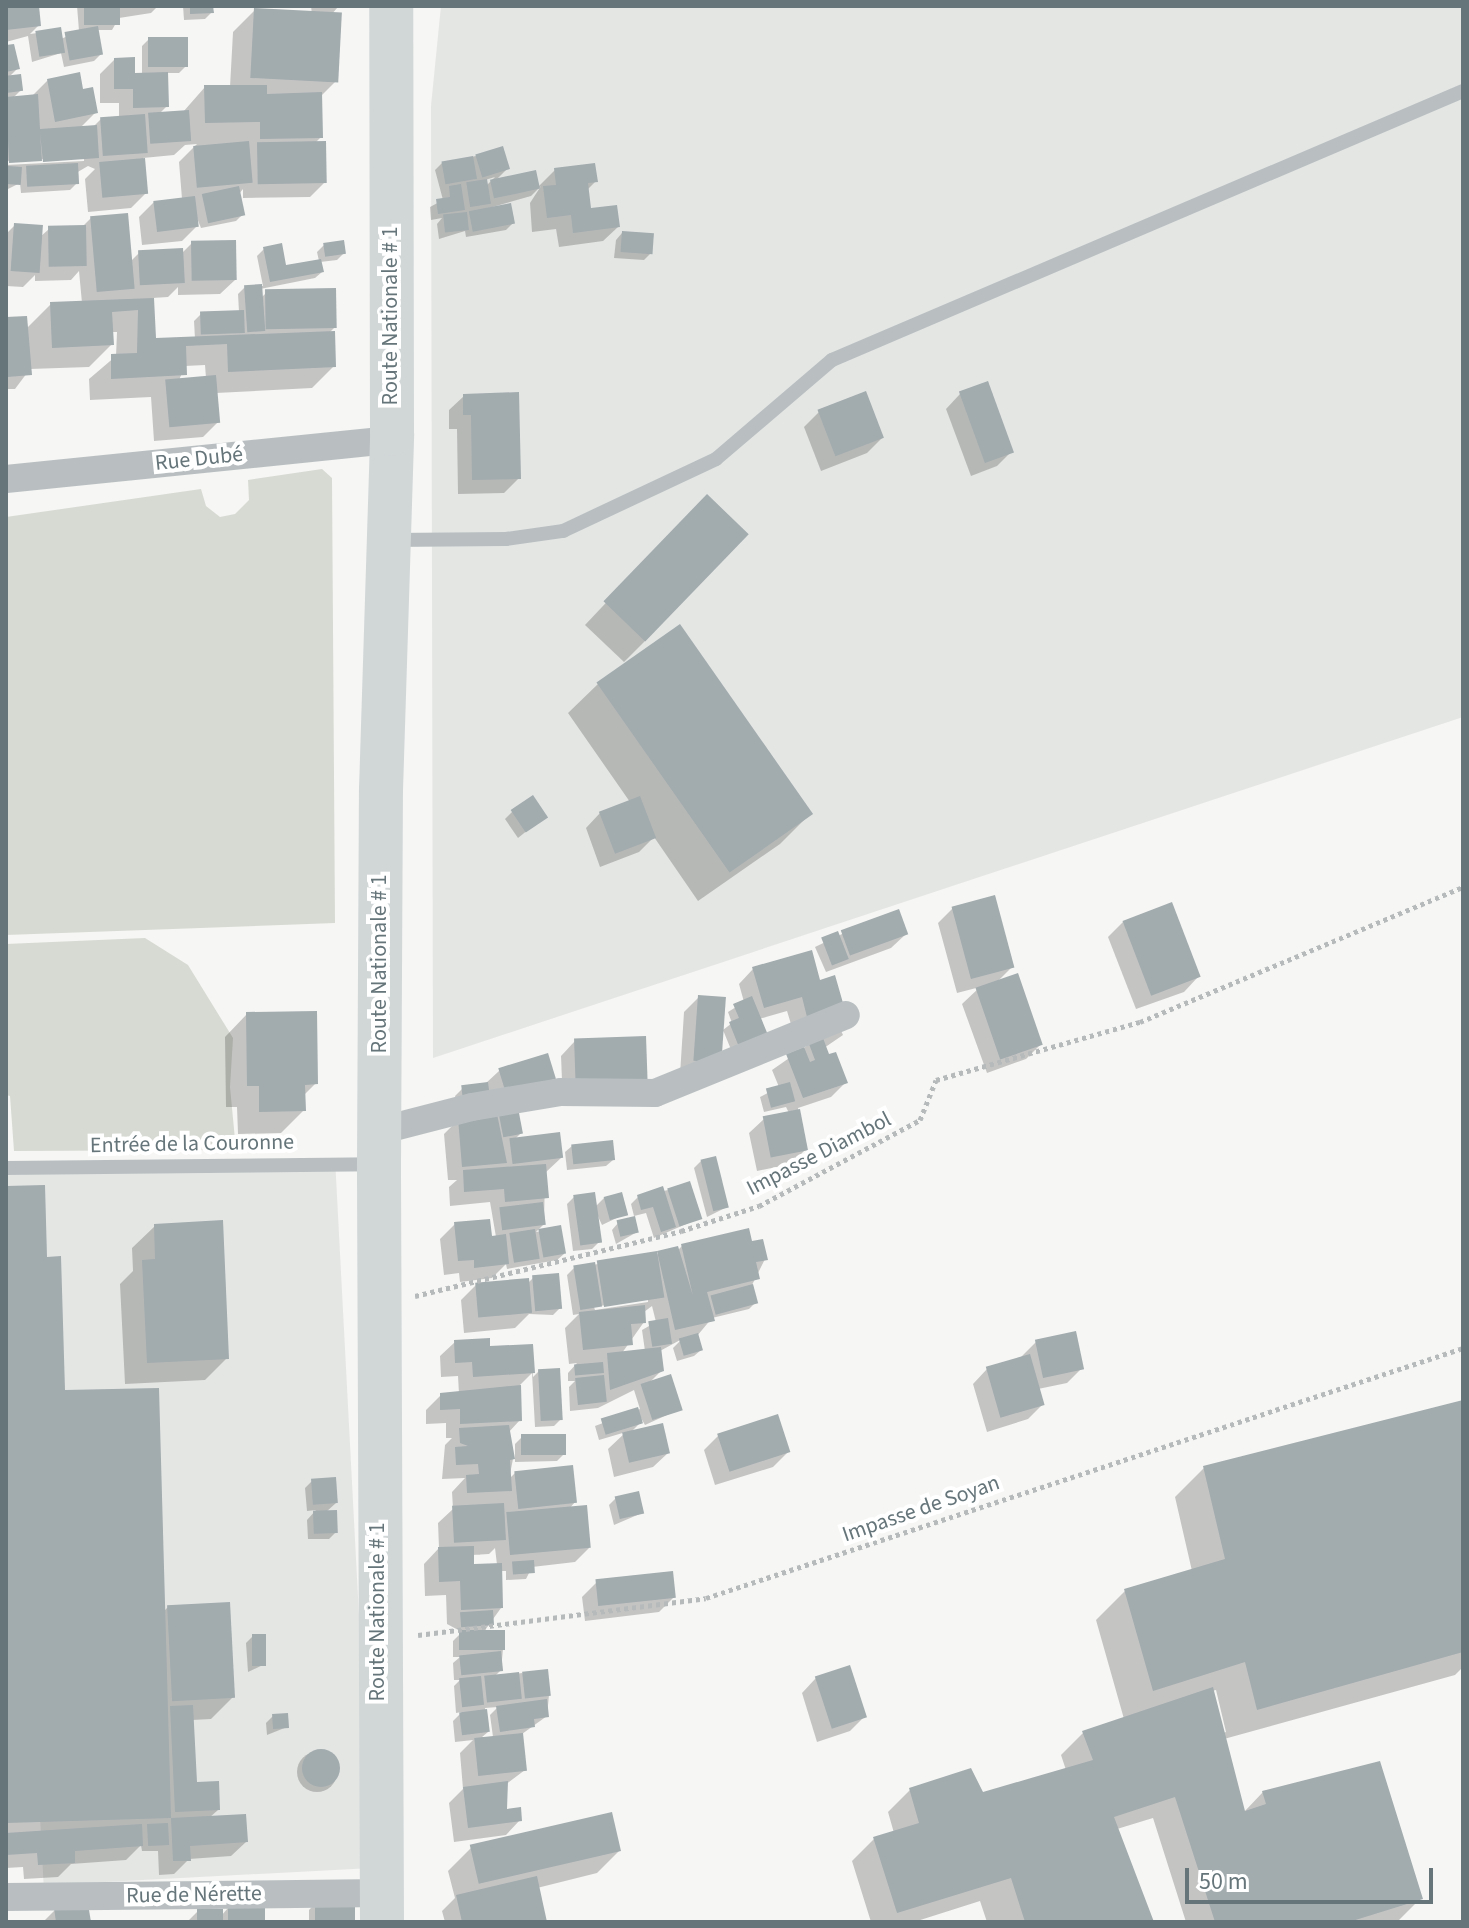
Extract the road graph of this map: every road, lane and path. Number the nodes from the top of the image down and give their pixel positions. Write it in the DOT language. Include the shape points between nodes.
graph roads {
  1 [pos="391,6"];
  2 [pos="1463,91"];
  3 [pos="391,440"];
  4 [pos="6,479"];
  5 [pos="389,541"];
  6 [pos="1463,887"];
  7 [pos="846,1015"];
  8 [pos="379,1148"];
  9 [pos="6,1168"];
  10 [pos="378,1306"];
  11 [pos="1463,1348"];
  12 [pos="377,1640"];
  13 [pos="6,1897"];
  14 [pos="382,1907"];
  1 -- 3 [label="main road, Route Nationale # 1"];
  2 -- 5 [label="lane" via="832,360 716,459 563,531 506,539"];
  3 -- 4 [label="street, Rue Dubé"];
  3 -- 5 [label="main road, Route Nationale # 1"];
  5 -- 8 [label="main road, Route Nationale # 1"];
  6 -- 10 [label="path, Impasse Diambol" via="1140,1022 936,1080 920,1120 759,1206 681,1231"];
  7 -- 8 [label="street" via="655,1093 561,1092 472,1107"];
  8 -- 9 [label="lane, Entrée de la Couronne"];
  8 -- 10 [label="main road, Route Nationale # 1"];
  10 -- 12 [label="main road, Route Nationale # 1"];
  11 -- 12 [label="path, Impasse de Soyan" via="706,1598"];
  12 -- 14 [label="main road, Route Nationale # 1"];
  13 -- 14 [label="street, Rue de Nérette"];
}
